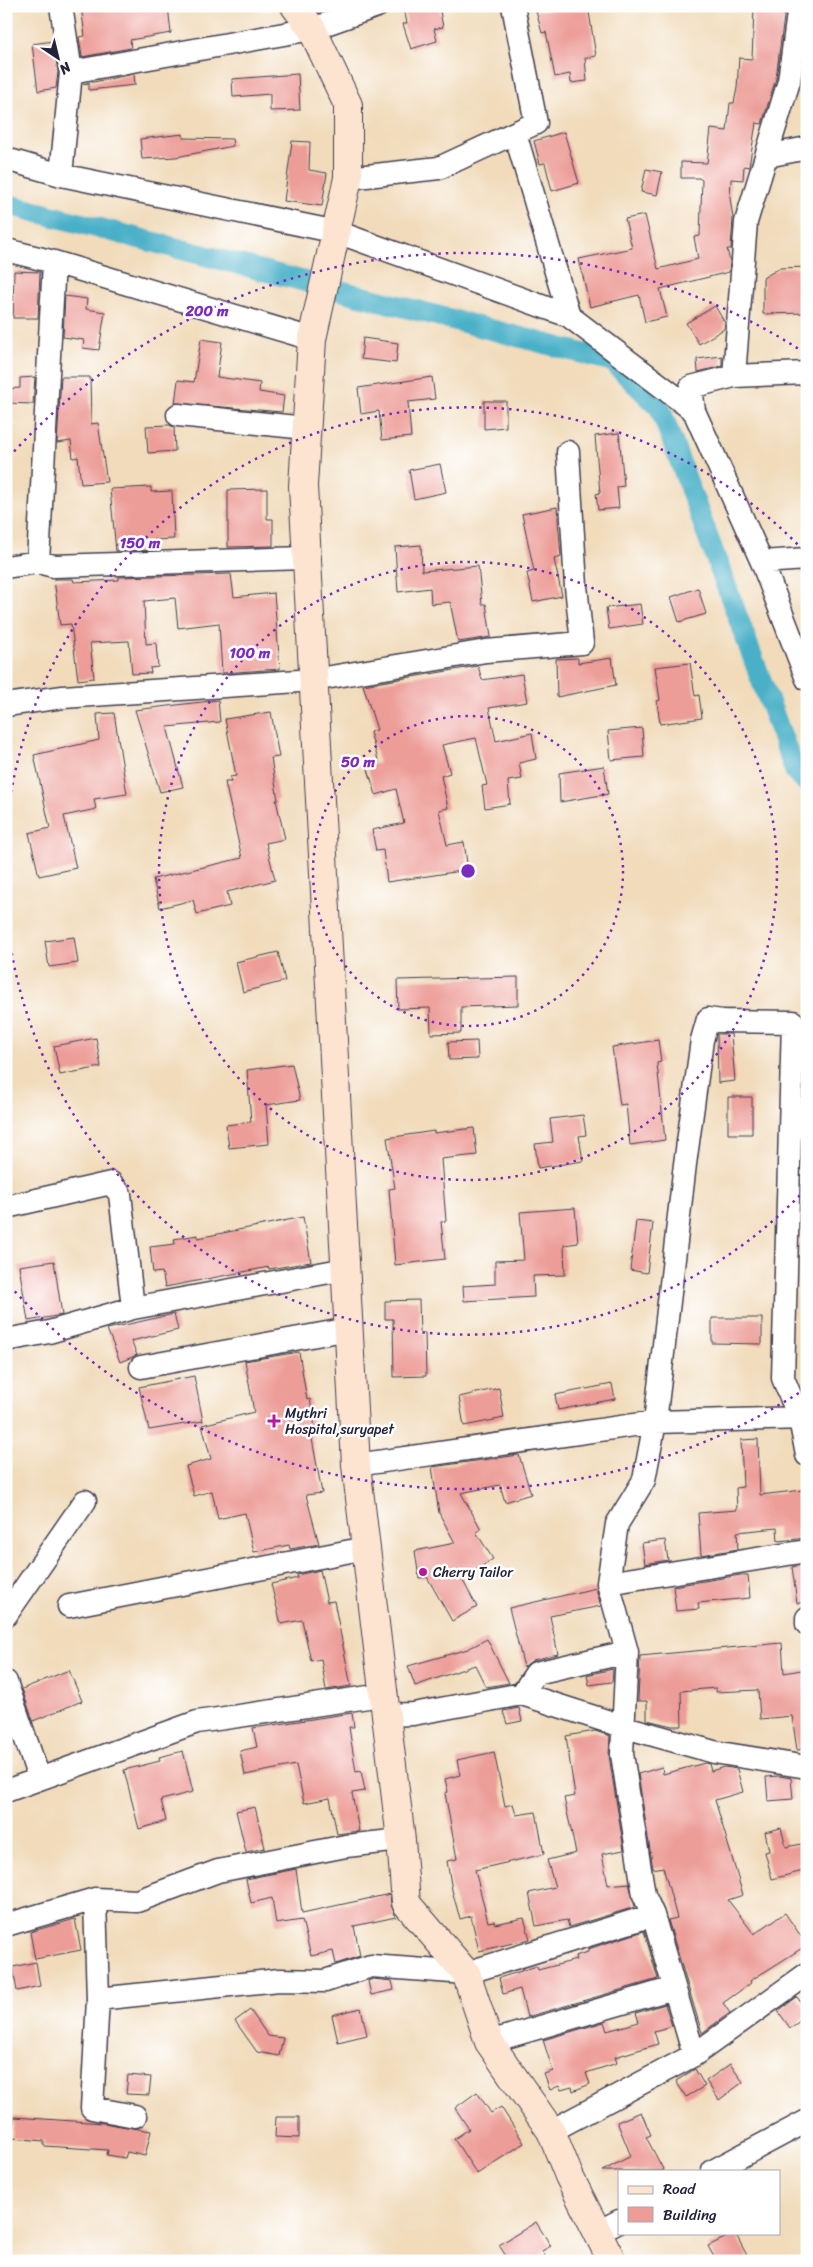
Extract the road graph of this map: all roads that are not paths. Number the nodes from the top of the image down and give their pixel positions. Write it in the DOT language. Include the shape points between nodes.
graph roads {
  1 [pos="61,6"];
  2 [pos="295,6"];
  3 [pos="377,6"];
  4 [pos="513,6"];
  5 [pos="800,6"];
  6 [pos="312,29"];
  7 [pos="71,72"];
  8 [pos="515,133"];
  9 [pos="807,148"];
  10 [pos="766,156"];
  11 [pos="6,159"];
  12 [pos="60,175"];
  13 [pos="348,178"];
  14 [pos="335,237"];
  15 [pos="6,250"];
  16 [pos="54,262"];
  17 [pos="570,316"];
  18 [pos="313,335"];
  19 [pos="807,374"];
  20 [pos="734,376"];
  21 [pos="694,411"];
  22 [pos="178,415"];
  23 [pos="306,428"];
  24 [pos="568,452"];
  25 [pos="306,558"];
  26 [pos="807,559"];
  27 [pos="38,562"];
  28 [pos="762,562"];
  29 [pos="6,567"];
  30 [pos="807,679"];
  31 [pos="313,680"];
  32 [pos="6,705"];
  33 [pos="6,1207"];
  34 [pos="346,1269"];
  35 [pos="133,1308"];
  36 [pos="349,1328"];
  37 [pos="6,1340"];
  38 [pos="141,1368"];
  39 [pos="804,1418"];
  40 [pos="655,1422"];
  41 [pos="807,1455"];
  42 [pos="356,1464"];
  43 [pos="85,1501"];
  44 [pos="366,1548"];
  45 [pos="807,1550"];
  46 [pos="608,1584"];
  47 [pos="69,1606"];
  48 [pos="6,1615"];
  49 [pos="807,1618"];
  50 [pos="807,1624"];
  51 [pos="627,1652"];
  52 [pos="6,1682"];
  53 [pos="522,1694"];
  54 [pos="383,1705"];
  55 [pos="625,1728"];
  56 [pos="807,1767"];
  57 [pos="39,1778"];
  58 [pos="6,1791"];
  59 [pos="401,1840"];
  60 [pos="95,1899"];
  61 [pos="653,1915"];
  62 [pos="6,1925"];
  63 [pos="466,1973"];
  64 [pos="807,1974"];
  65 [pos="674,1988"];
  66 [pos="98,1999"];
  67 [pos="489,2042"];
  68 [pos="694,2055"];
  69 [pos="135,2116"];
  70 [pos="807,2121"];
  71 [pos="551,2131"];
  72 [pos="715,2170"];
  73 [pos="608,2226"];
  74 [pos="612,2261"];
  1 -- 7 [label="street"];
  2 -- 6 [label="main road"];
  3 -- 6 [label="street"];
  4 -- 8 [label="street" via="536,123"];
  5 -- 10 [label="street" via="790,81"];
  6 -- 7 [label="street"];
  6 -- 13 [label="main road" via="348,105"];
  7 -- 12 [label="street"];
  8 -- 13 [label="street" via="439,168"];
  8 -- 17 [label="street"];
  9 -- 10 [label="street"];
  10 -- 20 [label="street" via="746,222"];
  11 -- 12 [label="street"];
  12 -- 14 [label="street"];
  13 -- 14 [label="main road"];
  14 -- 17 [label="street"];
  14 -- 18 [label="main road"];
  15 -- 16 [label="street"];
  16 -- 18 [label="street"];
  16 -- 27 [label="street"];
  17 -- 21 [label="street"];
  18 -- 23 [label="main road"];
  19 -- 20 [label="street"];
  20 -- 21 [label="street" via="691,386"];
  21 -- 28 [label="street"];
  22 -- 23 [label="street"];
  23 -- 25 [label="main road" via="303,486"];
  24 -- 31 [label="street" via="582,643 486,651"];
  25 -- 27 [label="street" via="54,566"];
  25 -- 31 [label="main road"];
  26 -- 28 [label="street"];
  27 -- 29 [label="street"];
  28 -- 30 [label="street"];
  31 -- 32 [label="street" via="63,697"];
  31 -- 34 [label="main road"];
  33 -- 35 [label="street" via="111,1183 120,1194"];
  34 -- 35 [label="street"];
  34 -- 36 [label="main road"];
  35 -- 37 [label="street" via="49,1332"];
  36 -- 38 [label="street"];
  36 -- 42 [label="main road"];
  39 -- 40 [label="street"];
  39 -- 40 [label="street" via="783,1378 793,1022 722,1022 708,1019 702,1040 685,1164"];
  39 -- 41 [label="street"];
  40 -- 42 [label="street"];
  40 -- 46 [label="street" via="644,1480 617,1524"];
  42 -- 44 [label="main road"];
  43 -- 48 [label="street"];
  44 -- 47 [label="street"];
  44 -- 54 [label="main road"];
  45 -- 46 [label="street"];
  46 -- 51 [label="street"];
  49 -- 50 [label="street"];
  51 -- 53 [label="street" via="536,1673"];
  51 -- 55 [label="street"];
  52 -- 57 [label="street"];
  53 -- 54 [label="street" via="413,1714"];
  53 -- 55 [label="street"];
  54 -- 57 [label="street" via="197,1722"];
  54 -- 59 [label="main road"];
  55 -- 56 [label="street" via="714,1752"];
  55 -- 61 [label="street" via="624,1764 644,1895"];
  57 -- 58 [label="street"];
  59 -- 60 [label="street" via="346,1846 218,1871 138,1901"];
  59 -- 63 [label="main road" via="406,1903"];
  60 -- 62 [label="street"];
  60 -- 66 [label="street"];
  61 -- 63 [label="street"];
  61 -- 65 [label="street"];
  63 -- 66 [label="street" via="371,1966 324,1980 279,1980"];
  63 -- 67 [label="main road"];
  64 -- 68 [label="street"];
  65 -- 67 [label="street"];
  65 -- 68 [label="street"];
  66 -- 69 [label="street" via="92,2108"];
  67 -- 71 [label="main road"];
  68 -- 71 [label="street"];
  70 -- 72 [label="street"];
  71 -- 73 [label="main road" via="570,2176"];
  73 -- 74 [label="main road"];
}
